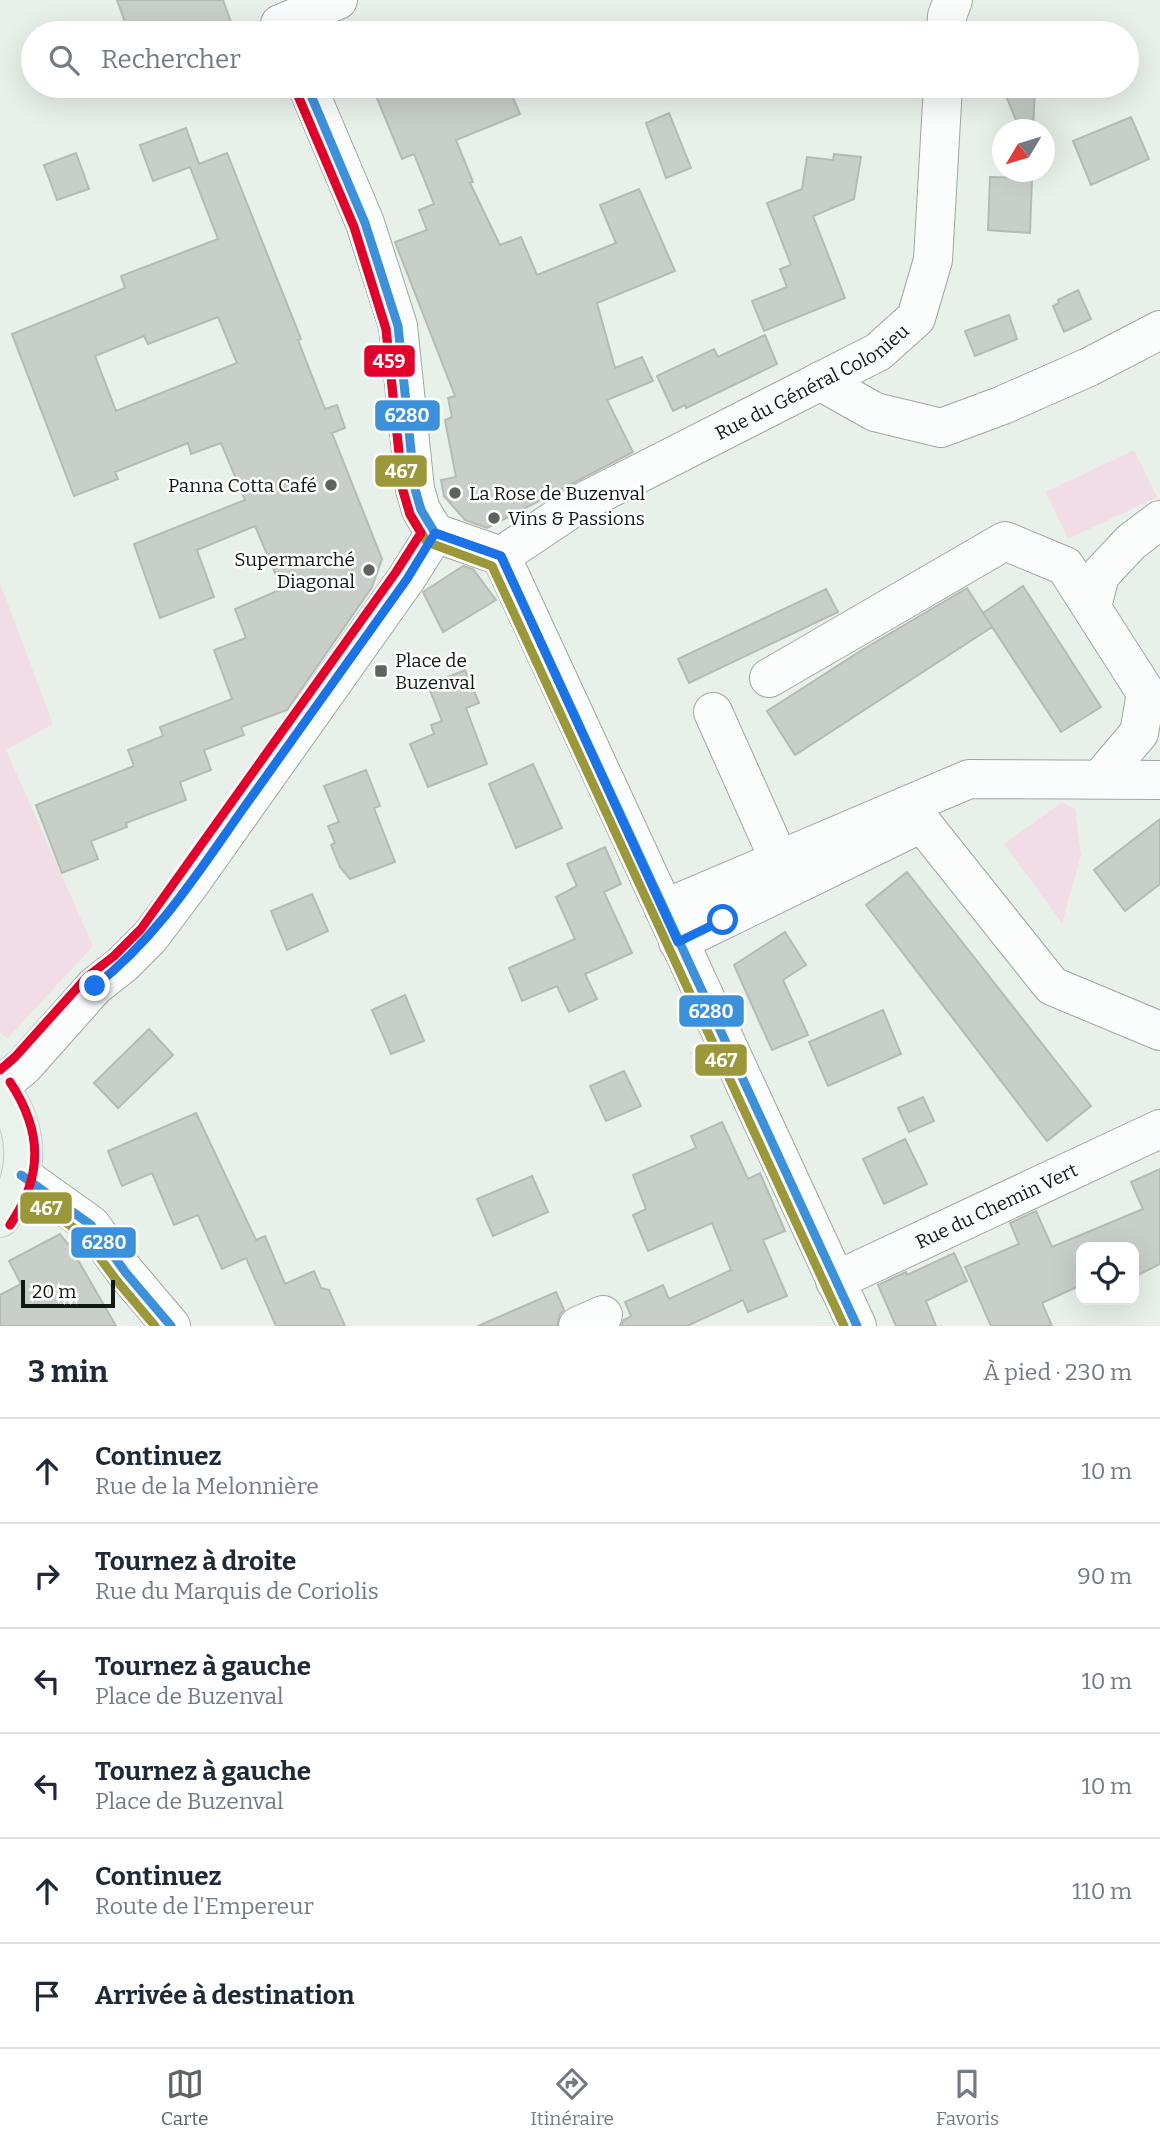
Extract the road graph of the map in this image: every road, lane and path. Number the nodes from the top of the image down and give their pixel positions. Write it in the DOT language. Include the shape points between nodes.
graph roads {
  1 [pos="338,0"];
  2 [pos="953,0"];
  3 [pos="279,19"];
  4 [pos="947,21"];
  5 [pos="312,98"];
  6 [pos="942,98"];
  7 [pos="1160,330"];
  8 [pos="820,381"];
  9 [pos="1160,520"];
  10 [pos="435,533"];
  11 [pos="501,556"];
  12 [pos="1091,607"];
  13 [pos="769,678"];
  14 [pos="713,712"];
  15 [pos="1101,778"];
  16 [pos="1160,780"];
  17 [pos="917,813"];
  18 [pos="785,874"];
  19 [pos="671,926"];
  20 [pos="1160,1031"];
  21 [pos="0,1088"];
  22 [pos="1160,1129"];
  23 [pos="22,1175"];
  24 [pos="0,1218"];
  25 [pos="835,1281"];
  26 [pos="171,1326"];
  27 [pos="857,1326"];
  1 -- 3 [label="street"];
  2 -- 4 [label="street"];
  5 -- 10 [label="street" via="365,223 398,326 415,489"];
  6 -- 8 [label="street, Rue du Général Colonieu" via="933,260 916,318 878,352"];
  7 -- 8 [label="street" via="1088,367 942,428 875,412"];
  8 -- 11 [label="street, Rue du Général Colonieu" via="577,505"];
  9 -- 12 [label="street" via="1100,575"];
  10 -- 11 [label="street"];
  10 -- 21 [label="street" via="407,579 150,937 95,986"];
  11 -- 19 [label="street"];
  12 -- 13 [label="street" via="1065,566 1005,541"];
  12 -- 15 [label="street" via="1146,693 1139,733"];
  14 -- 18 [label="street"];
  15 -- 16 [label="street"];
  15 -- 17 [label="street" via="969,779"];
  17 -- 18 [label="street"];
  17 -- 20 [label="street" via="1052,986"];
  18 -- 19 [label="street"];
  19 -- 25 [label="street"];
  21 -- 23 [label="main road" via="20,1126"];
  22 -- 25 [label="street, Rue du Chemin Vert"];
  23 -- 24 [label="main road"];
  23 -- 26 [label="street" via="91,1225"];
  25 -- 27 [label="street"];
}
